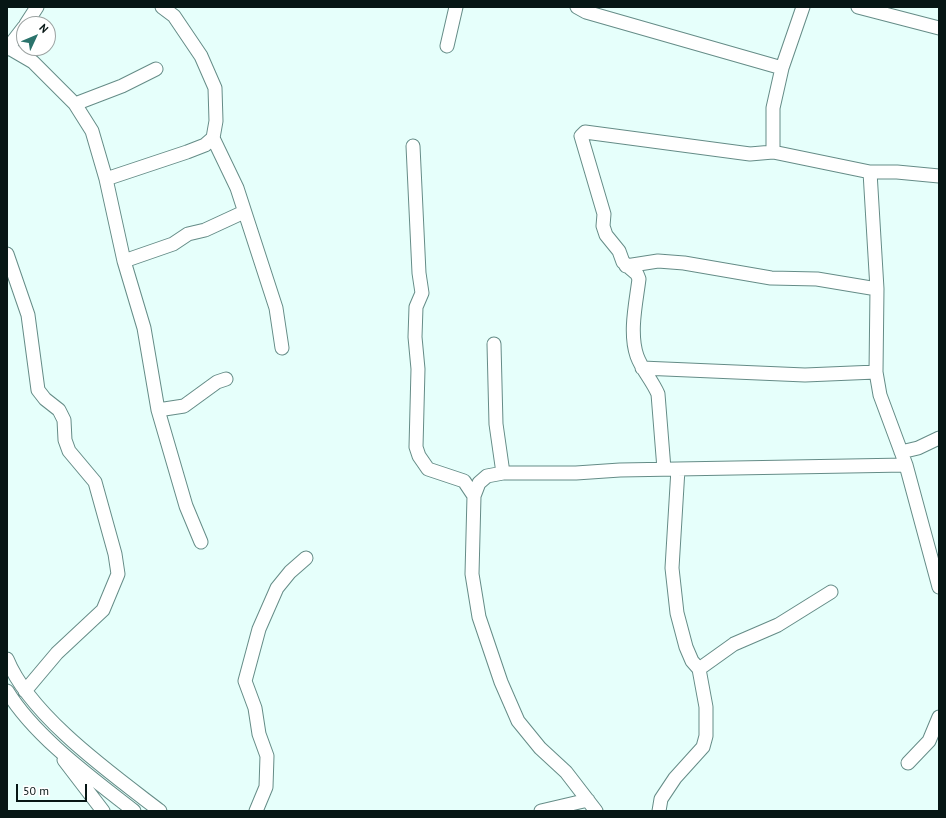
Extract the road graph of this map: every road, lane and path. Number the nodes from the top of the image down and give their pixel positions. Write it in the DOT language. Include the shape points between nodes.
graph roads {
  1 [pos="37,7"];
  2 [pos="162,7"];
  3 [pos="456,7"];
  4 [pos="577,7"];
  5 [pos="803,7"];
  6 [pos="858,7"];
  7 [pos="31,16"];
  8 [pos="939,28"];
  9 [pos="16,38"];
  10 [pos="447,46"];
  11 [pos="8,48"];
  12 [pos="782,68"];
  13 [pos="156,69"];
  14 [pos="75,104"];
  15 [pos="213,138"];
  16 [pos="413,146"];
  17 [pos="773,152"];
  18 [pos="870,172"];
  19 [pos="939,176"];
  20 [pos="106,179"];
  21 [pos="244,212"];
  22 [pos="7,254"];
  23 [pos="124,261"];
  24 [pos="626,266"];
  25 [pos="877,289"];
  26 [pos="494,344"];
  27 [pos="282,348"];
  28 [pos="642,368"];
  29 [pos="876,372"];
  30 [pos="226,379"];
  31 [pos="158,410"];
  32 [pos="939,438"];
  33 [pos="901,452"];
  34 [pos="906,465"];
  35 [pos="664,469"];
  36 [pos="678,469"];
  37 [pos="503,473"];
  38 [pos="474,496"];
  39 [pos="201,542"];
  40 [pos="306,558"];
  41 [pos="939,587"];
  42 [pos="831,592"];
  43 [pos="7,658"];
  44 [pos="699,669"];
  45 [pos="7,691"];
  46 [pos="25,691"];
  47 [pos="939,717"];
  48 [pos="48,738"];
  49 [pos="908,763"];
  50 [pos="588,800"];
  51 [pos="103,811"];
  52 [pos="134,811"];
  53 [pos="160,811"];
  54 [pos="256,811"];
  55 [pos="541,811"];
  56 [pos="596,811"];
  57 [pos="659,811"];
  1 -- 7 [label="street"];
  2 -- 15 [label="street" via="174,16 201,56 215,88 216,121"];
  3 -- 10 [label="street"];
  4 -- 12 [label="street" via="586,12"];
  5 -- 12 [label="street"];
  6 -- 8 [label="street"];
  9 -- 11 [label="street"];
  11 -- 14 [label="street" via="33,62"];
  12 -- 17 [label="street" via="773,108"];
  13 -- 14 [label="street" via="122,86"];
  14 -- 20 [label="street" via="92,131"];
  15 -- 20 [label="street" via="205,145 187,152"];
  15 -- 21 [label="street" via="237,188"];
  16 -- 38 [label="street" via="422,293 416,307 416,447 428,469 464,481"];
  17 -- 18 [label="street"];
  17 -- 24 [label="street" via="750,154 582,133 581,138 604,214 603,226 606,236 619,251"];
  18 -- 19 [label="street"];
  18 -- 25 [label="street"];
  20 -- 23 [label="street"];
  21 -- 23 [label="street" via="205,230 188,234 173,244"];
  21 -- 27 [label="street" via="276,308"];
  22 -- 46 [label="street" via="28,315 38,390 59,410 64,420 65,440 69,451 95,482 118,574 103,610 57,653"];
  23 -- 31 [label="street" via="144,328"];
  24 -- 25 [label="street" via="658,261 684,263 771,278 817,280"];
  24 -- 28 [label="street" via="637,274 639,279 634,324 637,355"];
  25 -- 29 [label="street"];
  26 -- 37 [label="street" via="496,424"];
  28 -- 29 [label="street" via="805,375"];
  28 -- 35 [label="street" via="658,394"];
  29 -- 33 [label="street" via="880,395"];
  30 -- 31 [label="street" via="217,382 184,406"];
  31 -- 39 [label="street" via="186,506"];
  32 -- 33 [label="street" via="918,448"];
  33 -- 34 [label="street"];
  34 -- 36 [label="street"];
  34 -- 41 [label="street"];
  35 -- 36 [label="street"];
  35 -- 37 [label="street"];
  36 -- 44 [label="street" via="672,568 677,613 686,647"];
  37 -- 38 [label="street" via="487,476 479,484"];
  38 -- 50 [label="street" via="472,574 479,617 501,682 518,721 540,748 566,772"];
  40 -- 54 [label="street" via="277,588 259,629 245,681 267,756 266,787"];
  42 -- 44 [label="street" via="778,625 734,644"];
  43 -- 46 [label="street"];
  44 -- 57 [label="street" via="706,707 706,736 696,755 674,778 661,799"];
  45 -- 48 [label="street" via="20,709"];
  46 -- 53 [label="street" via="81,748"];
  47 -- 49 [label="street" via="929,740"];
  48 -- 51 [label="street"];
  48 -- 52 [label="street"];
  50 -- 55 [label="street"];
  50 -- 56 [label="street"];
}
